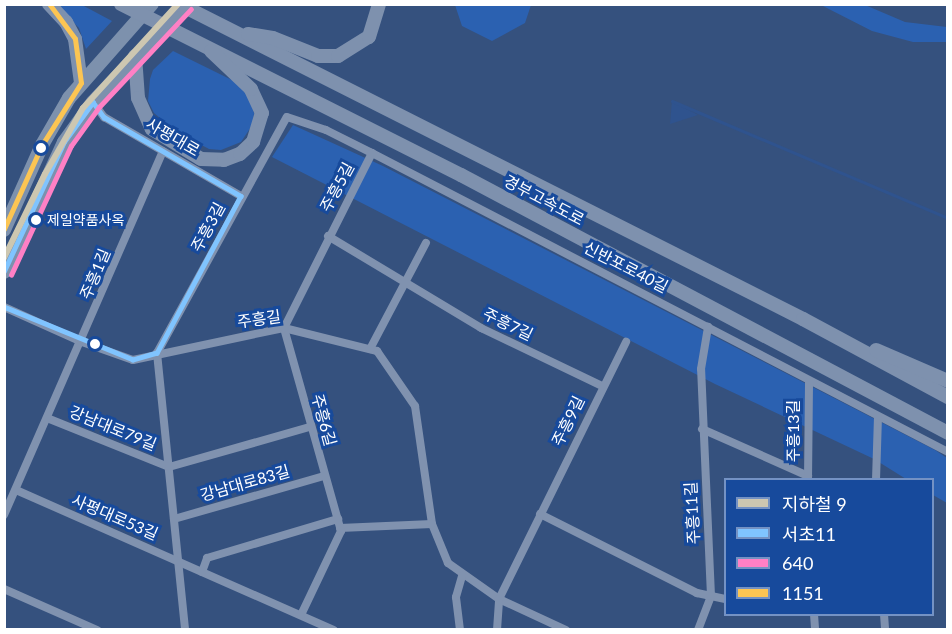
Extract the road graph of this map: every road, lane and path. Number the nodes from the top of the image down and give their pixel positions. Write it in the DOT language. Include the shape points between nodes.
graph roads {
  1 [pos="49,4"];
  2 [pos="152,4"];
  3 [pos="178,4"];
  4 [pos="186,4"];
  5 [pos="379,4"];
  6 [pos="123,6"];
  7 [pos="237,33"];
  8 [pos="206,45"];
  9 [pos="135,56"];
  10 [pos="81,83"];
  11 [pos="93,102"];
  12 [pos="287,117"];
  13 [pos="164,151"];
  14 [pos="372,153"];
  15 [pos="241,196"];
  16 [pos="4,230"];
  17 [pos="328,236"];
  18 [pos="426,243"];
  19 [pos="4,272"];
  20 [pos="405,281"];
  21 [pos="4,307"];
  22 [pos="803,319"];
  23 [pos="708,327"];
  24 [pos="284,328"];
  25 [pos="82,342"];
  26 [pos="626,342"];
  27 [pos="370,349"];
  28 [pos="157,353"];
  29 [pos="948,381"];
  30 [pos="809,382"];
  31 [pos="602,386"];
  32 [pos="948,397"];
  33 [pos="878,417"];
  34 [pos="47,418"];
  35 [pos="309,427"];
  36 [pos="702,429"];
  37 [pos="948,433"];
  38 [pos="947,451"];
  39 [pos="169,467"];
  40 [pos="324,476"];
  41 [pos="808,478"];
  42 [pos="876,478"];
  43 [pos="16,490"];
  44 [pos="540,514"];
  45 [pos="4,515"];
  46 [pos="174,519"];
  47 [pos="339,524"];
  48 [pos="432,524"];
  49 [pos="178,561"];
  50 [pos="202,572"];
  51 [pos="462,576"];
  52 [pos="4,589"];
  53 [pos="711,596"];
  54 [pos="499,599"];
  55 [pos="724,599"];
  56 [pos="301,615"];
  57 [pos="98,630"];
  58 [pos="184,630"];
  59 [pos="333,630"];
  60 [pos="460,630"];
  61 [pos="497,630"];
  62 [pos="566,630"];
  63 [pos="698,630"];
  1 -- 10 [label="highway" via="75,39"];
  2 -- 10 [label="main road"];
  3 -- 7 [label="highway, 경부고속도로"];
  4 -- 9 [label="main road"];
  5 -- 7 [label="highway" via="369,37 338,56 318,56 273,38"];
  6 -- 8 [label="highway, 경부고속도로"];
  7 -- 22 [label="highway, 경부고속도로"];
  8 -- 9 [label="highway" via="251,89 262,113 253,142 240,154 224,160 201,159 152,129 138,98"];
  8 -- 37 [label="highway, 경부고속도로"];
  9 -- 11 [label="main road"];
  10 -- 16 [label="main road" via="42,145"];
  11 -- 13 [label="street, 사평대로" via="104,117"];
  11 -- 19 [label="main road" via="64,142"];
  12 -- 14 [label="street, 신반포로40길" via="326,130"];
  12 -- 15 [label="street, 주흥3길"];
  13 -- 15 [label="street, 사평대로"];
  13 -- 25 [label="street, 주흥1길"];
  14 -- 17 [label="street, 주흥5길"];
  14 -- 23 [label="street, 신반포로40길"];
  15 -- 28 [label="street, 주흥3길"];
  17 -- 20 [label="street, 주흥5길"];
  17 -- 24 [label="street, 주흥5길"];
  18 -- 20 [label="street"];
  20 -- 27 [label="street"];
  20 -- 31 [label="street, 주흥7길" via="411,289 481,328"];
  21 -- 25 [label="street, 주흥길"];
  22 -- 29 [label="highway"];
  22 -- 32 [label="highway, 경부고속도로"];
  23 -- 30 [label="street, 신반포로40길"];
  23 -- 36 [label="street, 주흥11길" via="701,369"];
  24 -- 27 [label="street, 주흥길"];
  24 -- 28 [label="street, 주흥길"];
  24 -- 35 [label="street, 주흥6길"];
  25 -- 28 [label="street, 주흥길" via="133,360"];
  25 -- 34 [label="street, 강남대로79길"];
  26 -- 31 [label="street, 주흥9길"];
  27 -- 48 [label="street" via="377,351 415,406"];
  28 -- 39 [label="street"];
  30 -- 33 [label="street, 신반포로40길"];
  30 -- 41 [label="street, 주흥13길"];
  31 -- 44 [label="street, 주흥9길"];
  33 -- 38 [label="street, 신반포로40길"];
  33 -- 42 [label="street"];
  34 -- 39 [label="street, 강남대로79길"];
  34 -- 43 [label="street, 강남대로79길"];
  35 -- 39 [label="street"];
  35 -- 40 [label="street, 주흥6길"];
  36 -- 41 [label="street"];
  36 -- 53 [label="street, 주흥11길"];
  39 -- 46 [label="street"];
  40 -- 46 [label="street, 강남대로83길"];
  40 -- 47 [label="street, 주흥6길"];
  43 -- 45 [label="street, 강남대로79길"];
  43 -- 49 [label="street, 사평대로53길"];
  44 -- 53 [label="street" via="697,593"];
  44 -- 54 [label="street, 주흥9길"];
  46 -- 49 [label="street"];
  47 -- 48 [label="street"];
  47 -- 50 [label="street" via="248,544 207,558"];
  47 -- 56 [label="street"];
  48 -- 51 [label="street" via="442,555"];
  49 -- 50 [label="street, 사평대로53길"];
  49 -- 58 [label="street"];
  50 -- 56 [label="street, 사평대로53길"];
  51 -- 54 [label="street"];
  51 -- 60 [label="street" via="456,597"];
  52 -- 57 [label="street"];
  53 -- 55 [label="street"];
  53 -- 63 [label="street, 주흥11길"];
  54 -- 61 [label="street"];
  54 -- 62 [label="street"];
  56 -- 59 [label="street, 사평대로53길"];
}
